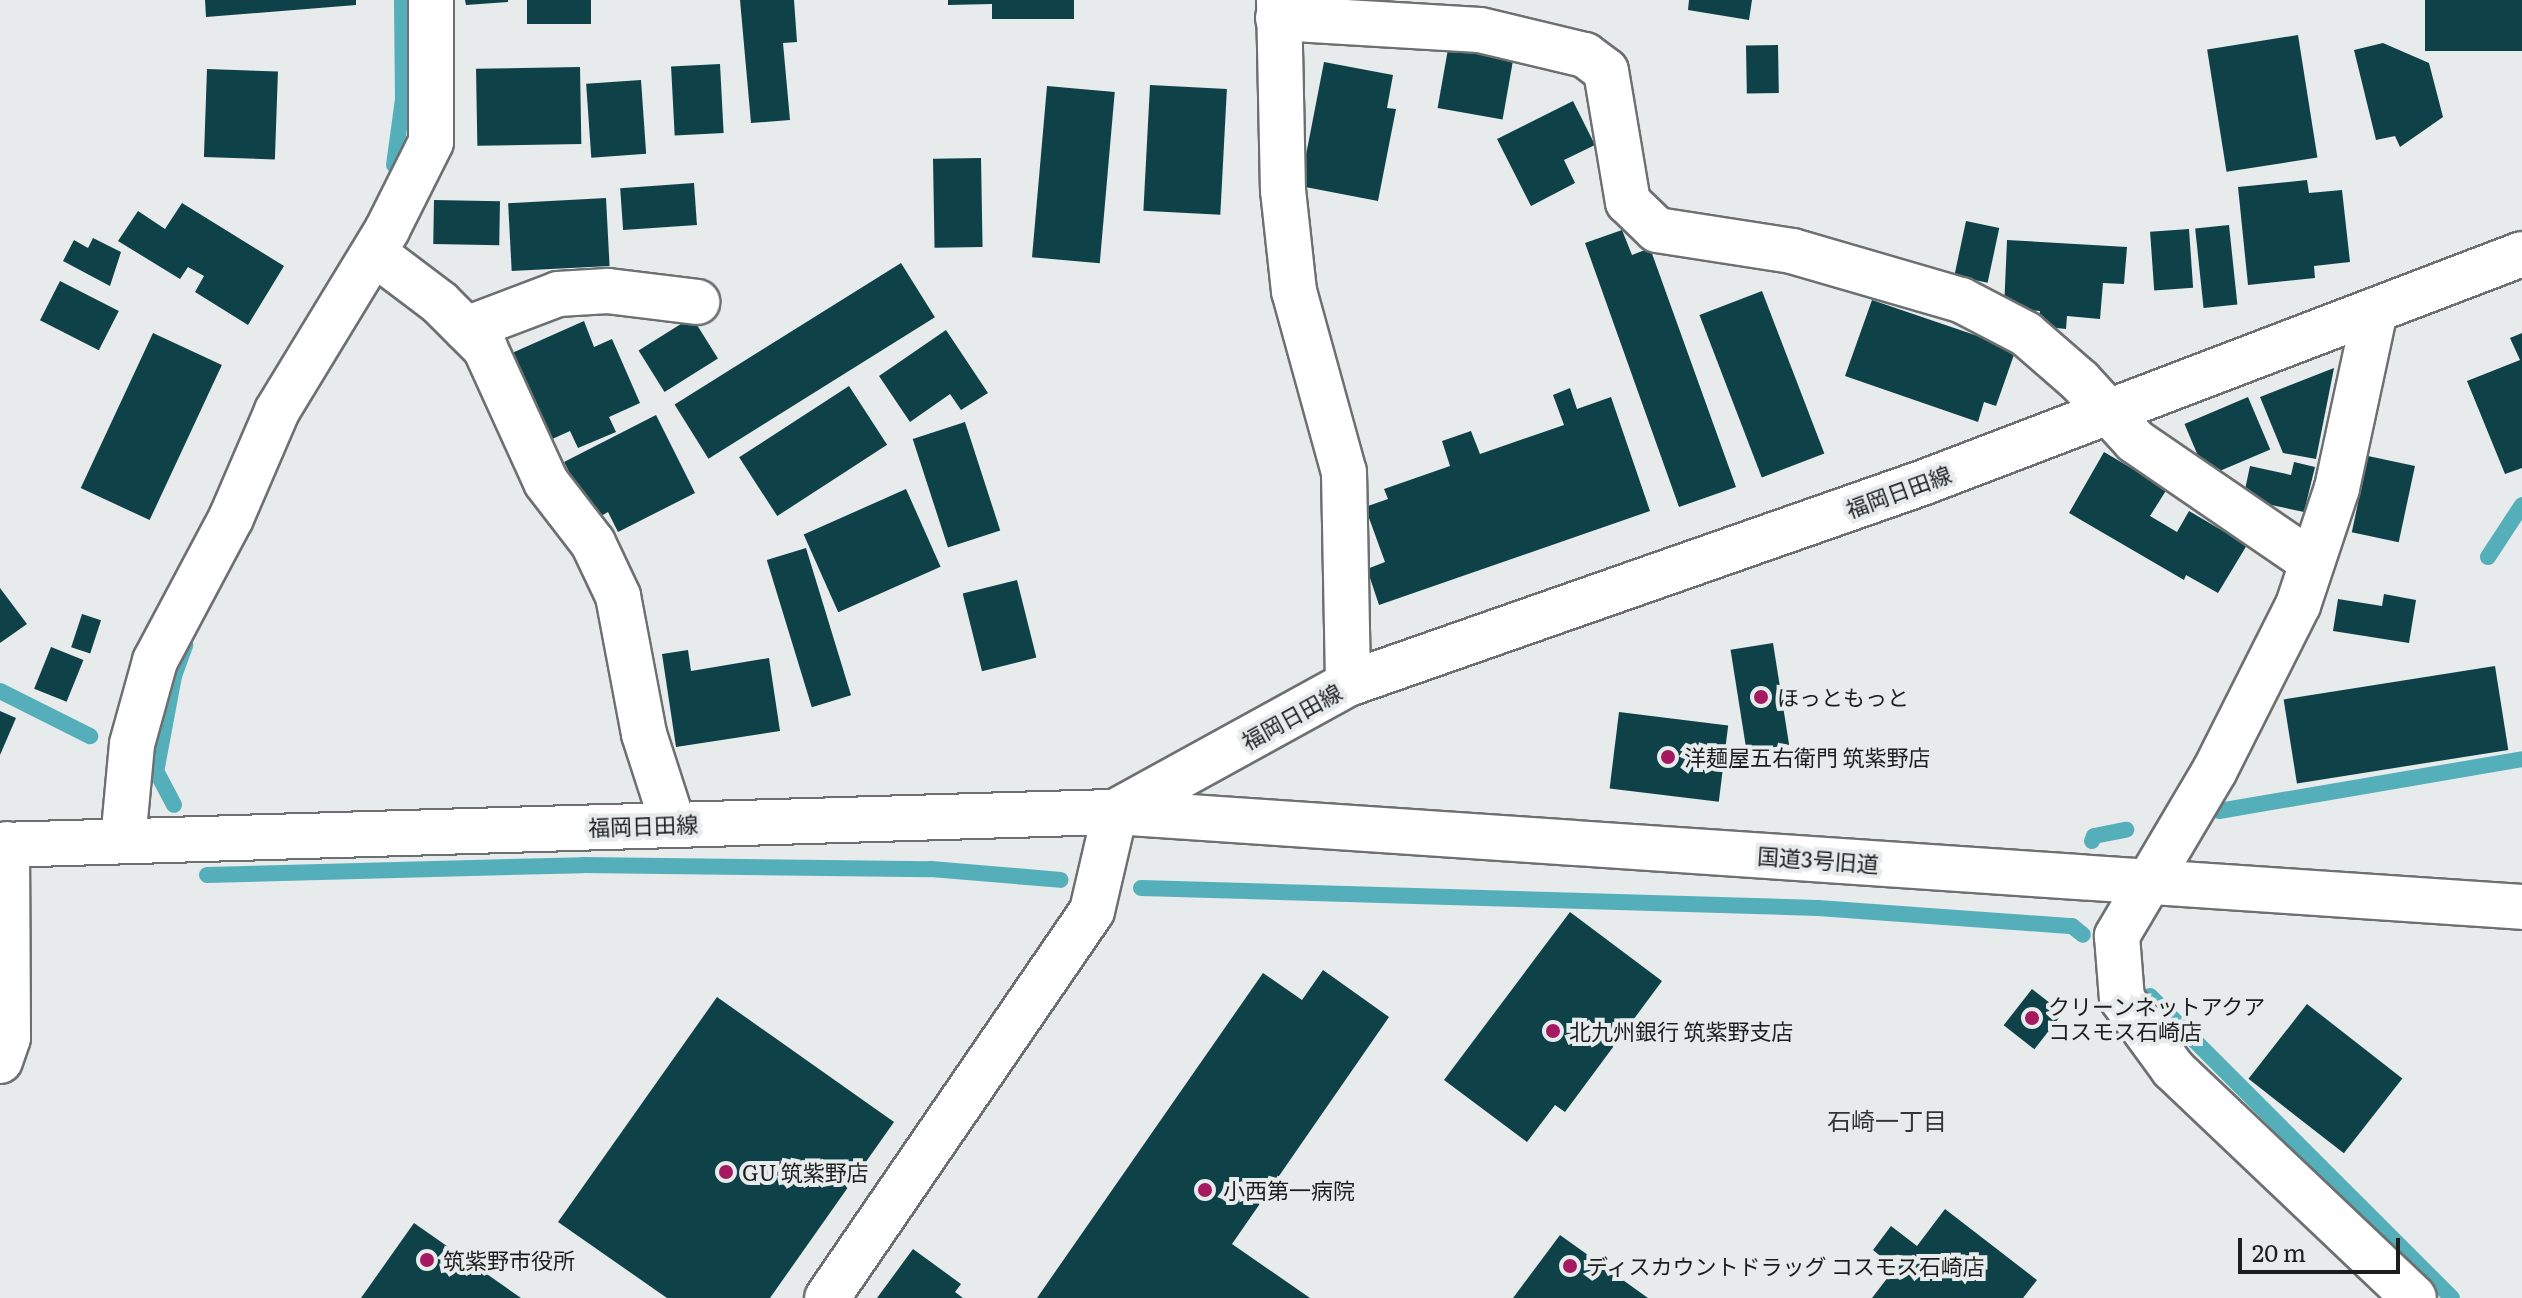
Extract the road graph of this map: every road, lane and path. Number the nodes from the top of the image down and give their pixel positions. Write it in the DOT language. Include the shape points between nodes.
graph roads {
  1 [pos="431,0"];
  2 [pos="1278,9"];
  3 [pos="374,253"];
  4 [pos="2522,254"];
  5 [pos="697,302"];
  6 [pos="2375,311"];
  7 [pos="466,329"];
  8 [pos="2109,411"];
  9 [pos="2312,562"];
  10 [pos="1348,684"];
  11 [pos="1115,812"];
  12 [pos="673,824"];
  13 [pos="123,841"];
  14 [pos="4,844"];
  15 [pos="2146,881"];
  16 [pos="2522,907"];
  17 [pos="0,1061"];
  18 [pos="827,1298"];
  19 [pos="2414,1298"];
  1 -- 3 [label="street" via="431,142"];
  2 -- 8 [label="street" via="1480,30 1585,55 1606,71 1628,202 1657,230 1792,251 1961,300 2026,334"];
  2 -- 10 [label="street" via="1283,190 1294,291 1344,472"];
  3 -- 7 [label="street"];
  3 -- 13 [label="street" via="277,411 231,518 155,661 132,744"];
  4 -- 6 [label="street, 福岡日田線"];
  5 -- 7 [label="street" via="608,291 558,294"];
  6 -- 8 [label="street, 福岡日田線"];
  6 -- 9 [label="street" via="2337,488"];
  7 -- 12 [label="street" via="485,348 546,482 593,543 618,596 644,734"];
  8 -- 9 [label="street" via="2135,441"];
  8 -- 10 [label="street, 福岡日田線" via="1922,483"];
  9 -- 15 [label="street" via="2298,605 2215,770"];
  10 -- 11 [label="street, 福岡日田線"];
  11 -- 12 [label="street, 福岡日田線"];
  11 -- 15 [label="street, 国道3号旧道"];
  11 -- 18 [label="street" via="1092,911"];
  12 -- 13 [label="street, 福岡日田線"];
  13 -- 14 [label="street, 福岡日田線"];
  14 -- 17 [label="street" via="8,1038"];
  15 -- 16 [label="street, 国道3号旧道"];
  15 -- 19 [label="street" via="2117,936 2122,999 2173,1069"];
}
